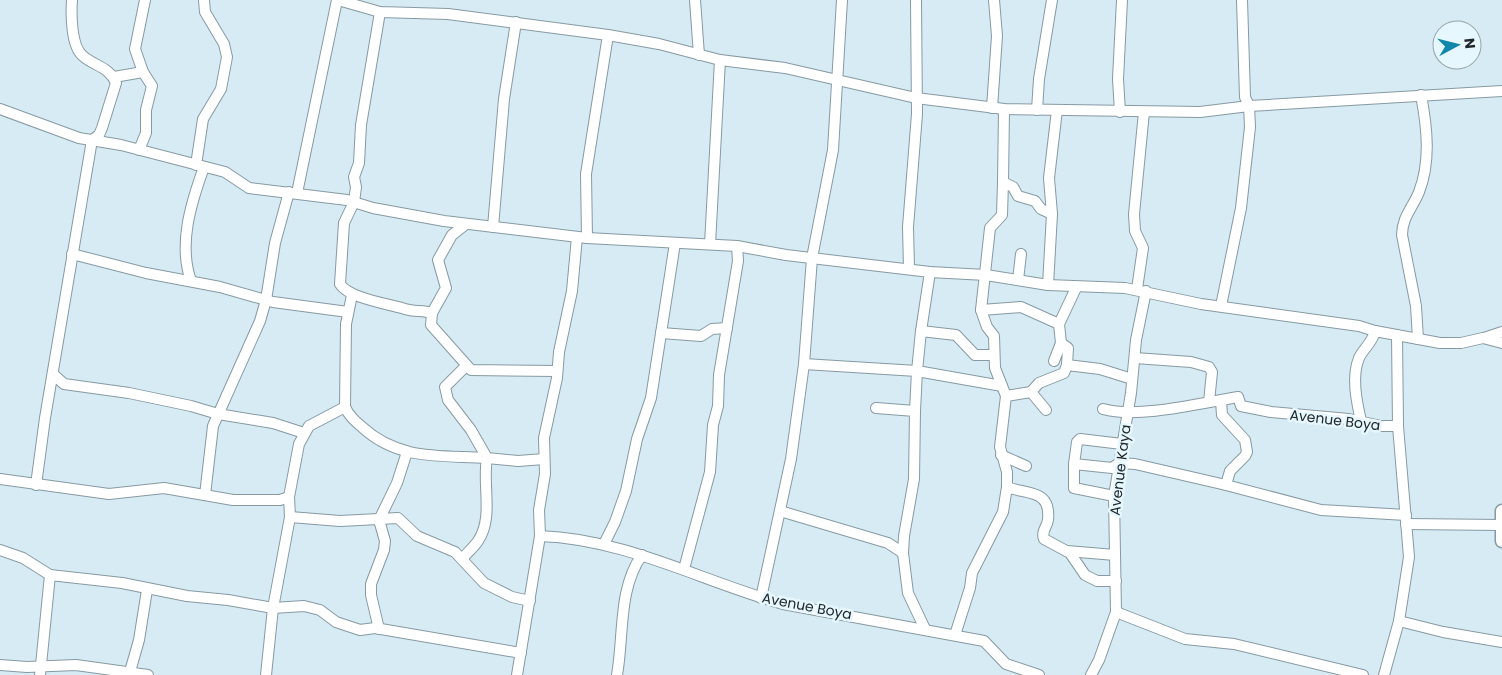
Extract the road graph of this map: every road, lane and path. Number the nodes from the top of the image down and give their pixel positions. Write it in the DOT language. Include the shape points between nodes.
graph roads {
  1 [pos="72,0"];
  2 [pos="145,0"];
  3 [pos="204,0"];
  4 [pos="337,0"];
  5 [pos="694,0"];
  6 [pos="842,0"];
  7 [pos="916,0"];
  8 [pos="994,0"];
  9 [pos="1052,0"];
  10 [pos="1122,0"];
  11 [pos="1242,0"];
  12 [pos="380,12"];
  13 [pos="516,22"];
  14 [pos="608,35"];
  15 [pos="700,54"];
  16 [pos="720,60"];
  17 [pos="143,72"];
  18 [pos="114,77"];
  19 [pos="836,81"];
  20 [pos="1502,91"];
  21 [pos="1421,95"];
  22 [pos="916,98"];
  23 [pos="1249,106"];
  24 [pos="992,108"];
  25 [pos="0,109"];
  26 [pos="1004,109"];
  27 [pos="1037,110"];
  28 [pos="1058,110"];
  29 [pos="1120,112"];
  30 [pos="1144,112"];
  31 [pos="92,140"];
  32 [pos="139,150"];
  33 [pos="200,166"];
  34 [pos="1003,182"];
  35 [pos="293,192"];
  36 [pos="354,202"];
  37 [pos="1052,214"];
  38 [pos="444,221"];
  39 [pos="466,224"];
  40 [pos="493,227"];
  41 [pos="452,235"];
  42 [pos="582,237"];
  43 [pos="675,243"];
  44 [pos="710,244"];
  45 [pos="738,246"];
  46 [pos="72,254"];
  47 [pos="1021,254"];
  48 [pos="812,258"];
  49 [pos="909,268"];
  50 [pos="930,272"];
  51 [pos="986,275"];
  52 [pos="1018,280"];
  53 [pos="192,281"];
  54 [pos="1048,285"];
  55 [pos="1076,288"];
  56 [pos="1142,290"];
  57 [pos="352,295"];
  58 [pos="266,300"];
  59 [pos="1220,306"];
  60 [pos="982,310"];
  61 [pos="348,312"];
  62 [pos="432,313"];
  63 [pos="1059,324"];
  64 [pos="727,328"];
  65 [pos="920,331"];
  66 [pos="1375,331"];
  67 [pos="1502,332"];
  68 [pos="661,333"];
  69 [pos="1397,335"];
  70 [pos="1483,338"];
  71 [pos="1418,339"];
  72 [pos="1502,342"];
  73 [pos="1062,343"];
  74 [pos="994,356"];
  75 [pos="1135,358"];
  76 [pos="1054,361"];
  77 [pos="804,364"];
  78 [pos="466,366"];
  79 [pos="1067,366"];
  80 [pos="917,371"];
  81 [pos="557,372"];
  82 [pos="53,374"];
  83 [pos="1132,379"];
  84 [pos="1004,391"];
  85 [pos="1032,392"];
  86 [pos="1221,401"];
  87 [pos="1209,402"];
  88 [pos="345,407"];
  89 [pos="876,408"];
  90 [pos="1103,409"];
  91 [pos="1046,410"];
  92 [pos="915,411"];
  93 [pos="218,414"];
  94 [pos="1126,414"];
  95 [pos="1361,421"];
  96 [pos="1398,426"];
  97 [pos="304,433"];
  98 [pos="407,452"];
  99 [pos="1121,453"];
  100 [pos="1001,455"];
  101 [pos="487,458"];
  102 [pos="544,459"];
  103 [pos="1074,464"];
  104 [pos="1026,466"];
  105 [pos="0,479"];
  106 [pos="36,485"];
  107 [pos="1226,485"];
  108 [pos="1007,486"];
  109 [pos="205,495"];
  110 [pos="1114,496"];
  111 [pos="289,497"];
  112 [pos="780,511"];
  113 [pos="1502,511"];
  114 [pos="290,517"];
  115 [pos="1406,519"];
  116 [pos="380,520"];
  117 [pos="1501,525"];
  118 [pos="540,536"];
  119 [pos="1502,541"];
  120 [pos="604,544"];
  121 [pos="0,550"];
  122 [pos="1067,550"];
  123 [pos="903,553"];
  124 [pos="642,554"];
  125 [pos="1115,554"];
  126 [pos="462,559"];
  127 [pos="684,569"];
  128 [pos="50,575"];
  129 [pos="1116,581"];
  130 [pos="147,590"];
  131 [pos="760,598"];
  132 [pos="530,601"];
  133 [pos="273,608"];
  134 [pos="1116,612"];
  135 [pos="1399,621"];
  136 [pos="379,629"];
  137 [pos="925,629"];
  138 [pos="955,635"];
  139 [pos="1502,642"];
  140 [pos="521,653"];
  141 [pos="0,665"];
  142 [pos="41,670"];
  143 [pos="129,673"];
  144 [pos="518,674"];
  145 [pos="148,675"];
  146 [pos="266,675"];
  147 [pos="617,675"];
  148 [pos="1039,675"];
  149 [pos="1091,675"];
  150 [pos="1363,675"];
  151 [pos="1384,675"];
  1 -- 18 [label="street" via="77,48 82,56"];
  2 -- 17 [label="street" via="135,49"];
  3 -- 33 [label="street" via="205,12 224,44 227,57 221,89 203,119"];
  4 -- 12 [label="street"];
  4 -- 35 [label="street"];
  5 -- 15 [label="street"];
  6 -- 19 [label="street"];
  7 -- 22 [label="street"];
  8 -- 24 [label="street" via="997,36"];
  9 -- 27 [label="street"];
  10 -- 29 [label="street" via="1118,79"];
  11 -- 23 [label="street" via="1244,83"];
  12 -- 13 [label="street" via="448,14"];
  12 -- 36 [label="street" via="361,125"];
  13 -- 14 [label="street"];
  13 -- 40 [label="street" via="504,100"];
  14 -- 15 [label="street"];
  14 -- 42 [label="street" via="586,174"];
  15 -- 16 [label="street"];
  16 -- 19 [label="street" via="785,68"];
  16 -- 44 [label="street"];
  17 -- 18 [label="street"];
  17 -- 32 [label="street" via="152,86 144,140"];
  18 -- 31 [label="street" via="113,97 105,121 99,135"];
  19 -- 22 [label="street"];
  19 -- 48 [label="street" via="833,150"];
  20 -- 21 [label="street"];
  21 -- 23 [label="street"];
  21 -- 71 [label="street" via="1427,168 1402,225"];
  22 -- 24 [label="street"];
  22 -- 49 [label="street" via="908,226"];
  23 -- 30 [label="street" via="1200,112"];
  23 -- 59 [label="street" via="1250,126 1240,208"];
  24 -- 26 [label="street"];
  25 -- 31 [label="street"];
  26 -- 27 [label="street"];
  26 -- 34 [label="street"];
  27 -- 28 [label="street"];
  28 -- 29 [label="street"];
  28 -- 37 [label="street" via="1049,178"];
  29 -- 30 [label="street"];
  30 -- 56 [label="street, Avenue Kaya" via="1134,214 1135,231 1143,248"];
  31 -- 32 [label="street"];
  31 -- 46 [label="street"];
  32 -- 33 [label="street"];
  33 -- 35 [label="street" via="225,172 249,188"];
  33 -- 53 [label="street" via="184,248"];
  34 -- 37 [label="street" via="1013,187 1018,196 1035,201 1041,209"];
  34 -- 51 [label="street" via="1002,215 990,228"];
  35 -- 36 [label="street"];
  35 -- 58 [label="street" via="275,243"];
  36 -- 38 [label="street"];
  36 -- 57 [label="street" via="344,223 339,278 343,290"];
  37 -- 54 [label="street"];
  38 -- 39 [label="street"];
  38 -- 41 [label="street"];
  39 -- 40 [label="street"];
  39 -- 41 [label="street"];
  40 -- 42 [label="street"];
  41 -- 62 [label="street" via="438,260 446,288"];
  42 -- 43 [label="street"];
  42 -- 81 [label="street"];
  43 -- 44 [label="street"];
  43 -- 68 [label="street"];
  44 -- 45 [label="street"];
  45 -- 48 [label="street"];
  45 -- 64 [label="street"];
  46 -- 53 [label="street" via="138,272"];
  46 -- 82 [label="street"];
  47 -- 52 [label="street"];
  48 -- 49 [label="street"];
  48 -- 77 [label="street"];
  49 -- 50 [label="street"];
  50 -- 51 [label="street"];
  50 -- 65 [label="street"];
  51 -- 52 [label="street"];
  51 -- 60 [label="street"];
  52 -- 54 [label="street"];
  53 -- 58 [label="street"];
  54 -- 55 [label="street"];
  55 -- 56 [label="street"];
  55 -- 63 [label="street"];
  56 -- 59 [label="street" via="1185,302"];
  56 -- 75 [label="street, Avenue Kaya"];
  57 -- 61 [label="street"];
  57 -- 62 [label="street" via="406,310"];
  58 -- 61 [label="street"];
  58 -- 93 [label="street" via="260,321"];
  59 -- 66 [label="street"];
  60 -- 63 [label="street" via="1021,307"];
  60 -- 74 [label="street" via="987,327 994,336"];
  61 -- 88 [label="street"];
  62 -- 78 [label="street" via="431,325"];
  63 -- 73 [label="street"];
  64 -- 68 [label="street" via="712,329 701,336"];
  64 -- 127 [label="street" via="719,375 718,406 712,425 710,472"];
  65 -- 74 [label="street" via="956,335 975,355"];
  65 -- 80 [label="street"];
  66 -- 69 [label="street"];
  66 -- 95 [label="street" via="1357,366 1356,403"];
  67 -- 70 [label="street"];
  68 -- 120 [label="street" via="651,398 637,439 626,491"];
  69 -- 71 [label="street"];
  69 -- 96 [label="street"];
  70 -- 71 [label="street" via="1451,344"];
  70 -- 72 [label="street"];
  73 -- 76 [label="street"];
  73 -- 79 [label="street" via="1068,348"];
  74 -- 84 [label="street"];
  75 -- 83 [label="street, Avenue Kaya"];
  75 -- 87 [label="street" via="1191,362 1209,367 1212,372"];
  77 -- 80 [label="street"];
  77 -- 112 [label="street"];
  78 -- 81 [label="street" via="474,371"];
  78 -- 101 [label="street" via="444,387 448,400"];
  79 -- 83 [label="street" via="1100,369"];
  79 -- 85 [label="street" via="1064,373 1039,383"];
  80 -- 84 [label="street"];
  80 -- 92 [label="street"];
  81 -- 102 [label="street" via="544,438"];
  82 -- 93 [label="street" via="64,384 129,392"];
  82 -- 106 [label="street"];
  83 -- 94 [label="street, Avenue Kaya"];
  84 -- 85 [label="street"];
  84 -- 100 [label="street"];
  85 -- 91 [label="street"];
  86 -- 87 [label="street"];
  86 -- 95 [label="street, Avenue Boya" via="1238,397 1241,406 1271,412"];
  86 -- 107 [label="street" via="1222,415 1245,440 1247,452 1230,471"];
  87 -- 94 [label="street"];
  88 -- 97 [label="street" via="316,421"];
  88 -- 98 [label="street" via="369,434 387,446"];
  89 -- 92 [label="street"];
  90 -- 94 [label="street"];
  92 -- 123 [label="street" via="914,479"];
  93 -- 97 [label="street" via="273,423"];
  93 -- 109 [label="street" via="211,435"];
  94 -- 99 [label="street, Avenue Kaya"];
  95 -- 96 [label="street, Avenue Boya"];
  96 -- 115 [label="street"];
  97 -- 111 [label="street"];
  98 -- 101 [label="street"];
  98 -- 116 [label="street" via="398,483"];
  99 -- 103 [label="street" via="1112,468"];
  99 -- 103 [label="street" via="1080,439"];
  99 -- 107 [label="street" via="1135,464"];
  99 -- 110 [label="street, Avenue Kaya"];
  100 -- 104 [label="street"];
  100 -- 108 [label="street" via="1007,472"];
  101 -- 102 [label="street"];
  101 -- 126 [label="street" via="484,469 487,518 479,540"];
  102 -- 118 [label="street"];
  103 -- 110 [label="street" via="1074,488"];
  105 -- 106 [label="street"];
  106 -- 109 [label="street" via="109,494 164,488"];
  107 -- 115 [label="street" via="1321,510"];
  108 -- 122 [label="street" via="1039,495 1045,500 1048,520 1042,534 1044,539"];
  108 -- 138 [label="street" via="1003,512 972,573"];
  109 -- 111 [label="street" via="242,500"];
  110 -- 125 [label="street, Avenue Kaya"];
  111 -- 114 [label="street"];
  112 -- 123 [label="street" via="888,543"];
  112 -- 131 [label="street"];
  113 -- 117 [label="street"];
  114 -- 116 [label="street" via="332,521"];
  114 -- 133 [label="street"];
  115 -- 117 [label="street"];
  115 -- 135 [label="street" via="1408,574"];
  116 -- 126 [label="street" via="398,518 417,536 455,552"];
  116 -- 136 [label="street" via="384,550 371,584"];
  117 -- 119 [label="street"];
  118 -- 120 [label="street, Avenue Boya"];
  118 -- 132 [label="street"];
  120 -- 124 [label="street, Avenue Boya"];
  121 -- 128 [label="street" via="23,558"];
  122 -- 125 [label="street"];
  122 -- 129 [label="street" via="1085,575 1097,582"];
  123 -- 137 [label="street" via="908,593"];
  124 -- 127 [label="street, Avenue Boya"];
  124 -- 147 [label="street" via="632,570 621,626"];
  125 -- 129 [label="street, Avenue Kaya"];
  126 -- 132 [label="street" via="484,583 512,597"];
  127 -- 131 [label="street, Avenue Boya"];
  128 -- 130 [label="street" via="122,583"];
  128 -- 142 [label="street"];
  129 -- 134 [label="street, Avenue Kaya"];
  130 -- 133 [label="street"];
  130 -- 143 [label="street" via="140,640"];
  131 -- 137 [label="street, Avenue Boya"];
  132 -- 140 [label="street"];
  133 -- 136 [label="street" via="312,607 336,622 360,630"];
  133 -- 146 [label="street"];
  134 -- 149 [label="street, Avenue Kaya"];
  134 -- 150 [label="street" via="1185,639 1229,643"];
  135 -- 139 [label="street"];
  135 -- 151 [label="street"];
  136 -- 140 [label="street"];
  137 -- 138 [label="street, Avenue Boya"];
  138 -- 148 [label="street, Avenue Boya" via="986,642 1006,664"];
  140 -- 144 [label="street"];
  141 -- 142 [label="street"];
  142 -- 143 [label="street" via="76,665"];
  143 -- 145 [label="street"];
}
